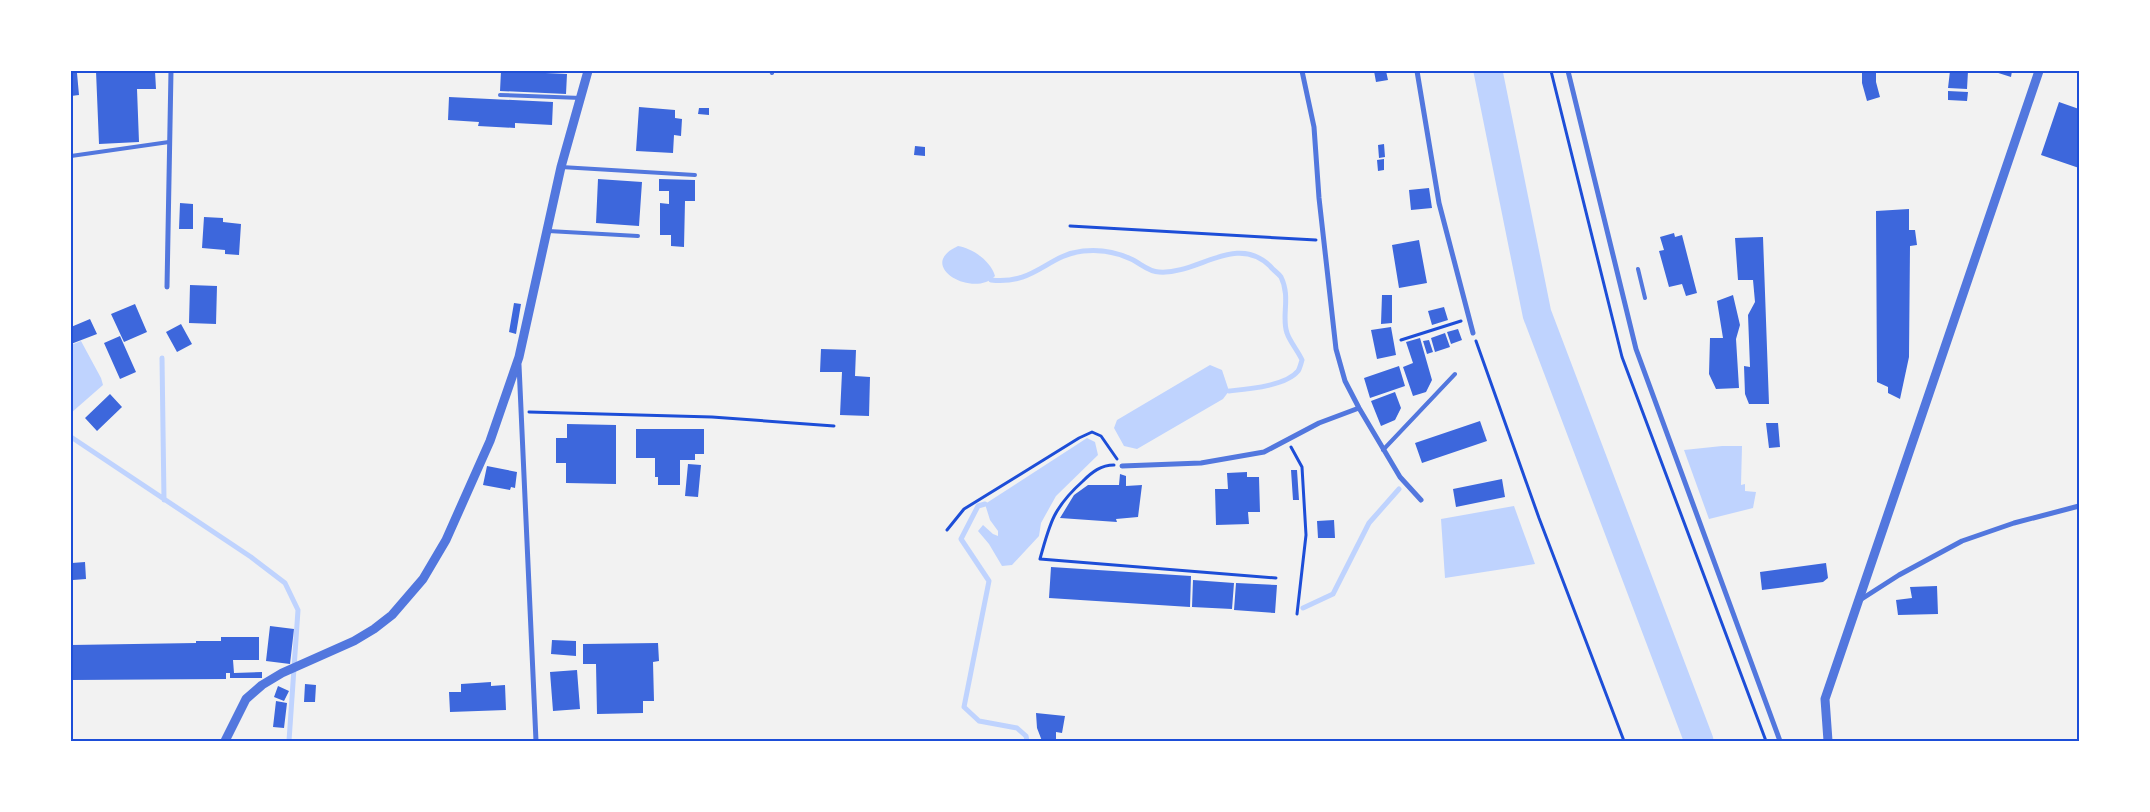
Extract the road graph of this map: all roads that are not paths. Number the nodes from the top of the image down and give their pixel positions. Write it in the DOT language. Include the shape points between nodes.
graph roads {
  1 [pos="171,71"];
  2 [pos="588,71"];
  3 [pos="1302,71"];
  4 [pos="1417,71"];
  5 [pos="1568,71"];
  6 [pos="2039,71"];
  7 [pos="500,96"];
  8 [pos="581,98"];
  9 [pos="169,142"];
  10 [pos="71,156"];
  11 [pos="561,168"];
  12 [pos="695,175"];
  13 [pos="547,231"];
  14 [pos="638,236"];
  15 [pos="1638,269"];
  16 [pos="167,287"];
  17 [pos="1646,298"];
  18 [pos="1473,334"];
  19 [pos="519,357"];
  20 [pos="1455,374"];
  21 [pos="1359,408"];
  22 [pos="1383,450"];
  23 [pos="1122,466"];
  24 [pos="1421,500"];
  25 [pos="2079,506"];
  26 [pos="1858,601"];
  27 [pos="225,741"];
  28 [pos="536,741"];
  29 [pos="1780,741"];
  30 [pos="1828,741"];
  1 -- 9 [label="street"];
  2 -- 8 [label="street"];
  3 -- 21 [label="street" via="1314,127 1336,349 1345,381"];
  4 -- 18 [label="street" via="1439,203"];
  5 -- 29 [label="street" via="1636,349"];
  6 -- 26 [label="street"];
  7 -- 8 [label="lane"];
  8 -- 11 [label="street"];
  9 -- 10 [label="lane"];
  9 -- 16 [label="street"];
  11 -- 12 [label="lane"];
  11 -- 13 [label="street"];
  13 -- 14 [label="lane"];
  13 -- 19 [label="street"];
  15 -- 17 [label="lane"];
  19 -- 27 [label="street" via="490,441 446,540 423,579 392,615 374,629 262,685 246,699"];
  19 -- 28 [label="street"];
  20 -- 22 [label="lane"];
  21 -- 22 [label="street"];
  21 -- 23 [label="street" via="1264,452 1201,463"];
  22 -- 24 [label="street" via="1400,477"];
  25 -- 26 [label="street" via="1962,541"];
  26 -- 30 [label="street" via="1825,699"];
}
